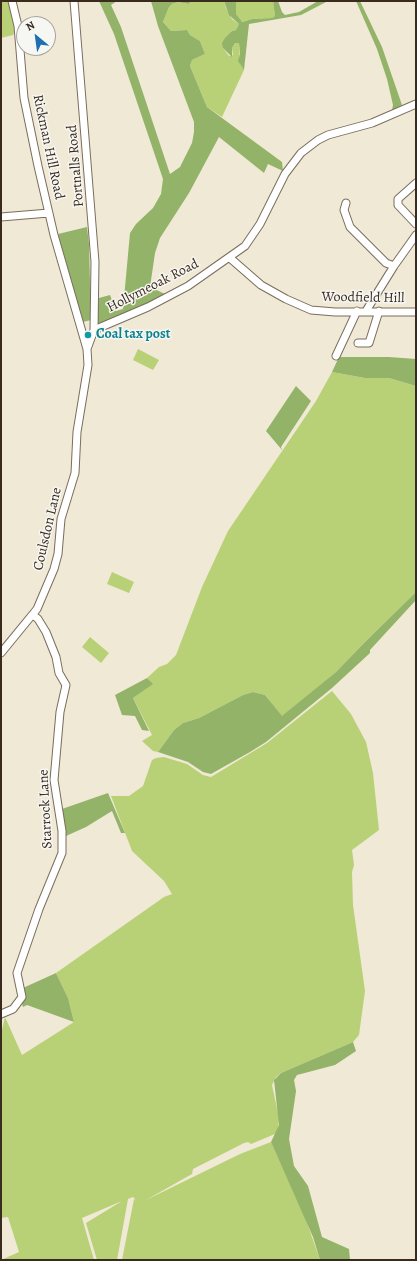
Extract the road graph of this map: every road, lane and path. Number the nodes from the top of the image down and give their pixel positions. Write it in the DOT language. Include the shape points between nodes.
graph roads {
  1 [pos="12,1"];
  2 [pos="74,1"];
  3 [pos="416,104"];
  4 [pos="416,183"];
  5 [pos="346,203"];
  6 [pos="49,213"];
  7 [pos="1,217"];
  8 [pos="416,224"];
  9 [pos="416,235"];
  10 [pos="230,258"];
  11 [pos="394,266"];
  12 [pos="366,311"];
  13 [pos="379,311"];
  14 [pos="357,312"];
  15 [pos="416,312"];
  16 [pos="94,330"];
  17 [pos="83,334"];
  18 [pos="358,343"];
  19 [pos="87,349"];
  20 [pos="336,356"];
  21 [pos="33,615"];
  22 [pos="1,653"];
  23 [pos="1,1014"];
  1 -- 6 [label="street, Rickman Hill Road" via="19,33 24,98"];
  2 -- 16 [label="street, Portnalls Road" via="93,219"];
  3 -- 10 [label="street, Hollymeoak Road" via="372,123 328,134 301,153 285,174 260,224 245,246"];
  4 -- 8 [label="street" via="396,198 398,205"];
  5 -- 11 [label="street" via="344,210 350,227 386,263"];
  6 -- 7 [label="street"];
  6 -- 17 [label="street, Rickman Hill Road"];
  9 -- 11 [label="street"];
  10 -- 14 [label="street, Woodfield Hill" via="261,285 311,310"];
  10 -- 16 [label="street, Hollymeoak Road" via="188,286 148,307"];
  11 -- 12 [label="street"];
  12 -- 13 [label="street, Woodfield Hill"];
  12 -- 14 [label="street, Woodfield Hill"];
  13 -- 15 [label="street, Woodfield Hill"];
  13 -- 18 [label="street" via="369,342"];
  14 -- 20 [label="street"];
  16 -- 19 [label="street, Coulsdon Lane"];
  17 -- 19 [label="street, Coulsdon Lane"];
  19 -- 21 [label="street, Coulsdon Lane" via="87,370 76,432 75,473 61,519 54,569"];
  21 -- 22 [label="street, Coulsdon Lane"];
  21 -- 23 [label="street, Starrock Lane" via="46,632 59,673 66,685 60,712 54,780 62,831 62,853 17,973 22,997 13,1009"];
}
